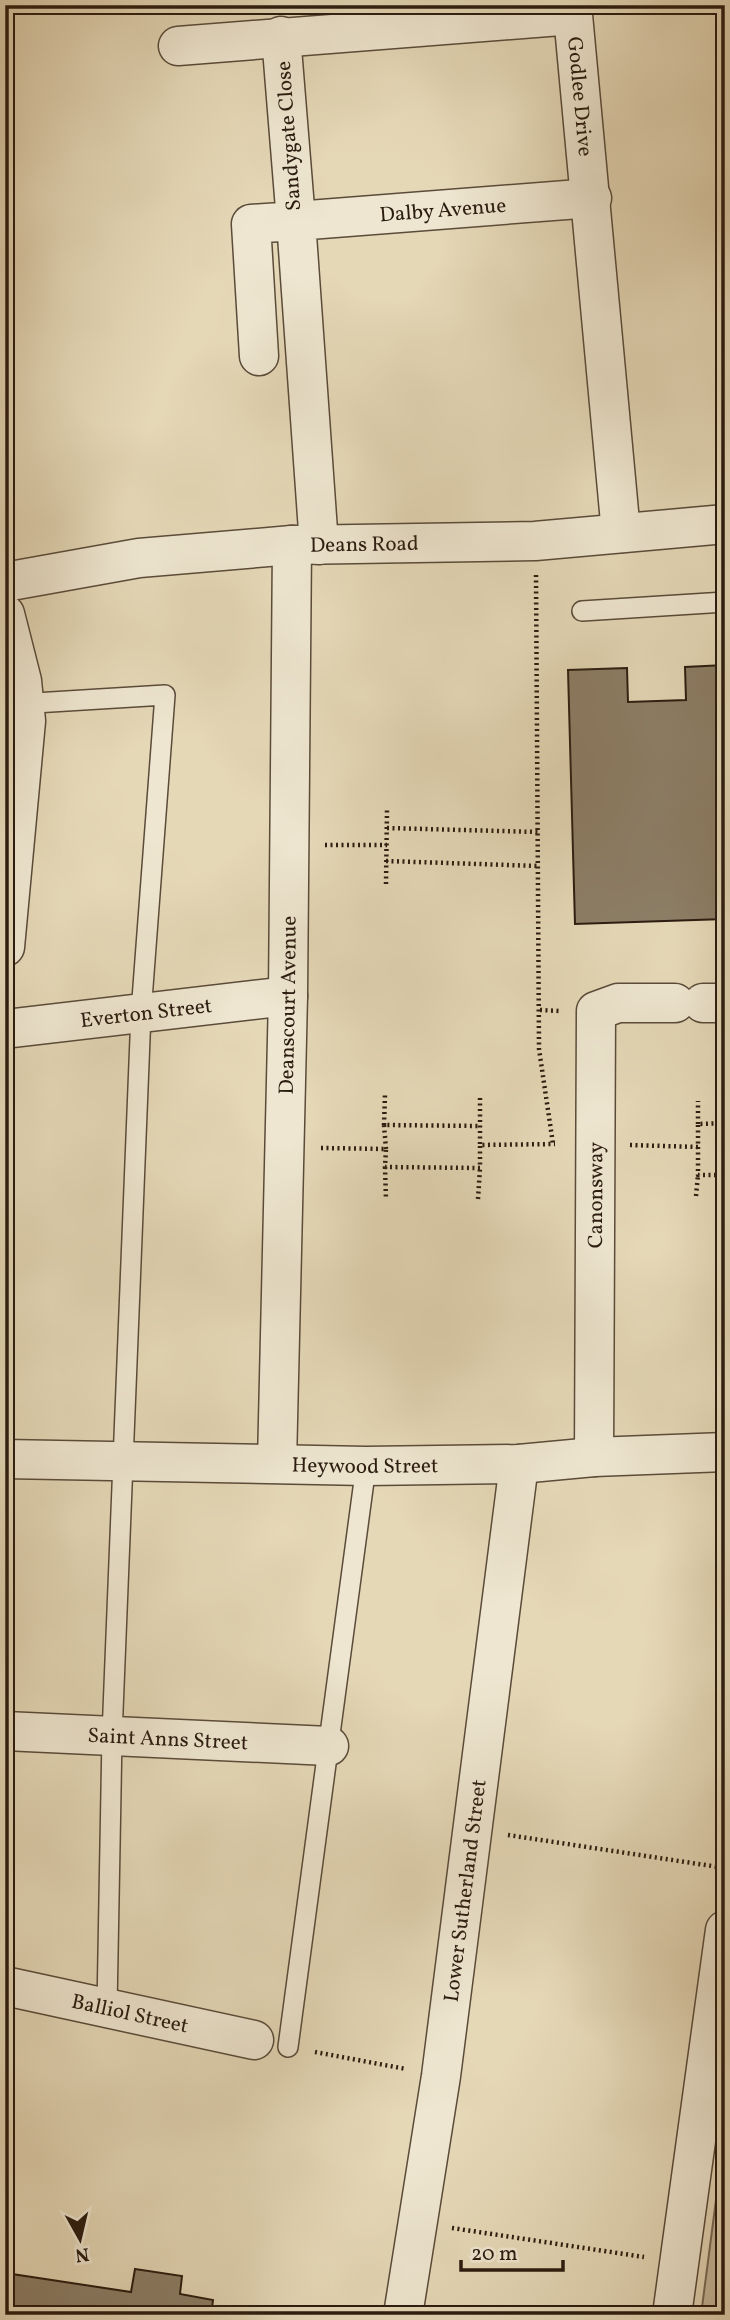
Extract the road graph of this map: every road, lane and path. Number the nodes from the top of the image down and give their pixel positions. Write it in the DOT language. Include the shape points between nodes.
graph roads {
  1 [pos="281,36"];
  2 [pos="178,46"];
  3 [pos="592,198"];
  4 [pos="296,221"];
  5 [pos="303,319"];
  6 [pos="725,524"];
  7 [pos="621,533"];
  8 [pos="535,541"];
  9 [pos="306,545"];
  10 [pos="5,582"];
  11 [pos="725,602"];
  12 [pos="582,611"];
  13 [pos="5,614"];
  14 [pos="15,704"];
  15 [pos="387,809"];
  16 [pos="387,828"];
  17 [pos="538,832"];
  18 [pos="289,844"];
  19 [pos="387,845"];
  20 [pos="386,862"];
  21 [pos="539,866"];
  22 [pos="386,884"];
  23 [pos="5,947"];
  24 [pos="288,996"];
  25 [pos="701,1003"];
  26 [pos="141,1013"];
  27 [pos="5,1029"];
  28 [pos="385,1095"];
  29 [pos="480,1098"];
  30 [pos="698,1101"];
  31 [pos="725,1123"];
  32 [pos="698,1124"];
  33 [pos="384,1125"];
  34 [pos="480,1126"];
  35 [pos="553,1144"];
  36 [pos="596,1144"];
  37 [pos="480,1145"];
  38 [pos="698,1147"];
  39 [pos="284,1148"];
  40 [pos="386,1149"];
  41 [pos="385,1167"];
  42 [pos="480,1168"];
  43 [pos="698,1175"];
  44 [pos="725,1175"];
  45 [pos="696,1196"];
  46 [pos="478,1199"];
  47 [pos="386,1200"];
  48 [pos="725,1452"];
  49 [pos="594,1457"];
  50 [pos="5,1459"];
  51 [pos="122,1461"];
  52 [pos="295,1464"];
  53 [pos="519,1464"];
  54 [pos="366,1466"];
  55 [pos="5,1731"];
  56 [pos="112,1736"];
  57 [pos="329,1746"];
  58 [pos="472,1830"];
  59 [pos="725,1868"];
  60 [pos="725,1930"];
  61 [pos="5,1986"];
  62 [pos="107,2008"];
  63 [pos="271,2044"];
  64 [pos="441,2076"];
  65 [pos="417,2223"];
  66 [pos="679,2263"];
  67 [pos="403,2315"];
  68 [pos="672,2315"];
  1 -- 2 [label="street, Godlee Drive"];
  1 -- 3 [label="street, Godlee Drive" via="573,15"];
  1 -- 4 [label="street, Sandygate Close"];
  3 -- 4 [label="street, Dalby Avenue"];
  3 -- 7 [label="street, Godlee Drive"];
  4 -- 5 [label="street, Deanscourt Avenue"];
  4 -- 5 [label="street, Sandygate Close" via="251,224 258,339"];
  5 -- 9 [label="street, Deanscourt Avenue"];
  6 -- 7 [label="street, Deans Road"];
  7 -- 8 [label="street, Deans Road"];
  8 -- 9 [label="street, Deans Road"];
  8 -- 17 [label="path"];
  9 -- 10 [label="street, Deans Road" via="139,558"];
  9 -- 18 [label="street, Deanscourt Avenue"];
  11 -- 12 [label="lane"];
  13 -- 14 [label="street"];
  14 -- 23 [label="street" via="26,721"];
  14 -- 26 [label="lane" via="165,695"];
  15 -- 16 [label="path"];
  16 -- 17 [label="path"];
  16 -- 19 [label="path"];
  17 -- 21 [label="path"];
  18 -- 19 [label="path"];
  18 -- 24 [label="street, Deanscourt Avenue"];
  19 -- 22 [label="path"];
  20 -- 21 [label="path"];
  21 -- 35 [label="path" via="539,1049"];
  24 -- 26 [label="street, Everton Street"];
  24 -- 39 [label="street, Deanscourt Avenue"];
  25 -- 36 [label="street, Canonsway" via="618,1003 596,1011"];
  26 -- 27 [label="street, Everton Street"];
  26 -- 51 [label="lane"];
  28 -- 33 [label="path"];
  29 -- 34 [label="path"];
  30 -- 32 [label="path"];
  31 -- 32 [label="path"];
  32 -- 38 [label="path"];
  33 -- 34 [label="path"];
  33 -- 40 [label="path"];
  34 -- 37 [label="path"];
  35 -- 36 [label="path"];
  35 -- 37 [label="path"];
  36 -- 38 [label="path"];
  36 -- 49 [label="street, Canonsway"];
  37 -- 42 [label="path"];
  38 -- 43 [label="path"];
  39 -- 40 [label="path"];
  39 -- 52 [label="street, Deanscourt Avenue"];
  40 -- 41 [label="path"];
  41 -- 42 [label="path"];
  41 -- 47 [label="path"];
  42 -- 46 [label="path"];
  43 -- 44 [label="path"];
  43 -- 45 [label="path"];
  48 -- 49 [label="street, Heywood Street"];
  49 -- 53 [label="street, Heywood Street"];
  50 -- 51 [label="street, Heywood Street"];
  51 -- 52 [label="street, Heywood Street"];
  51 -- 56 [label="lane"];
  52 -- 54 [label="street, Heywood Street"];
  53 -- 54 [label="street, Heywood Street"];
  53 -- 58 [label="street, Lower Sutherland Street"];
  54 -- 57 [label="lane"];
  55 -- 56 [label="street, Saint Anns Street"];
  56 -- 57 [label="street, Saint Anns Street"];
  56 -- 62 [label="lane"];
  57 -- 63 [label="lane"];
  58 -- 59 [label="path"];
  58 -- 64 [label="street, Lower Sutherland Street"];
  60 -- 66 [label="street"];
  61 -- 62 [label="street, Balliol Street"];
  62 -- 63 [label="street, Balliol Street"];
  63 -- 64 [label="path"];
  64 -- 65 [label="street, Lower Sutherland Street"];
  65 -- 66 [label="path"];
  65 -- 67 [label="street, Lower Sutherland Street"];
  66 -- 68 [label="street"];
}
